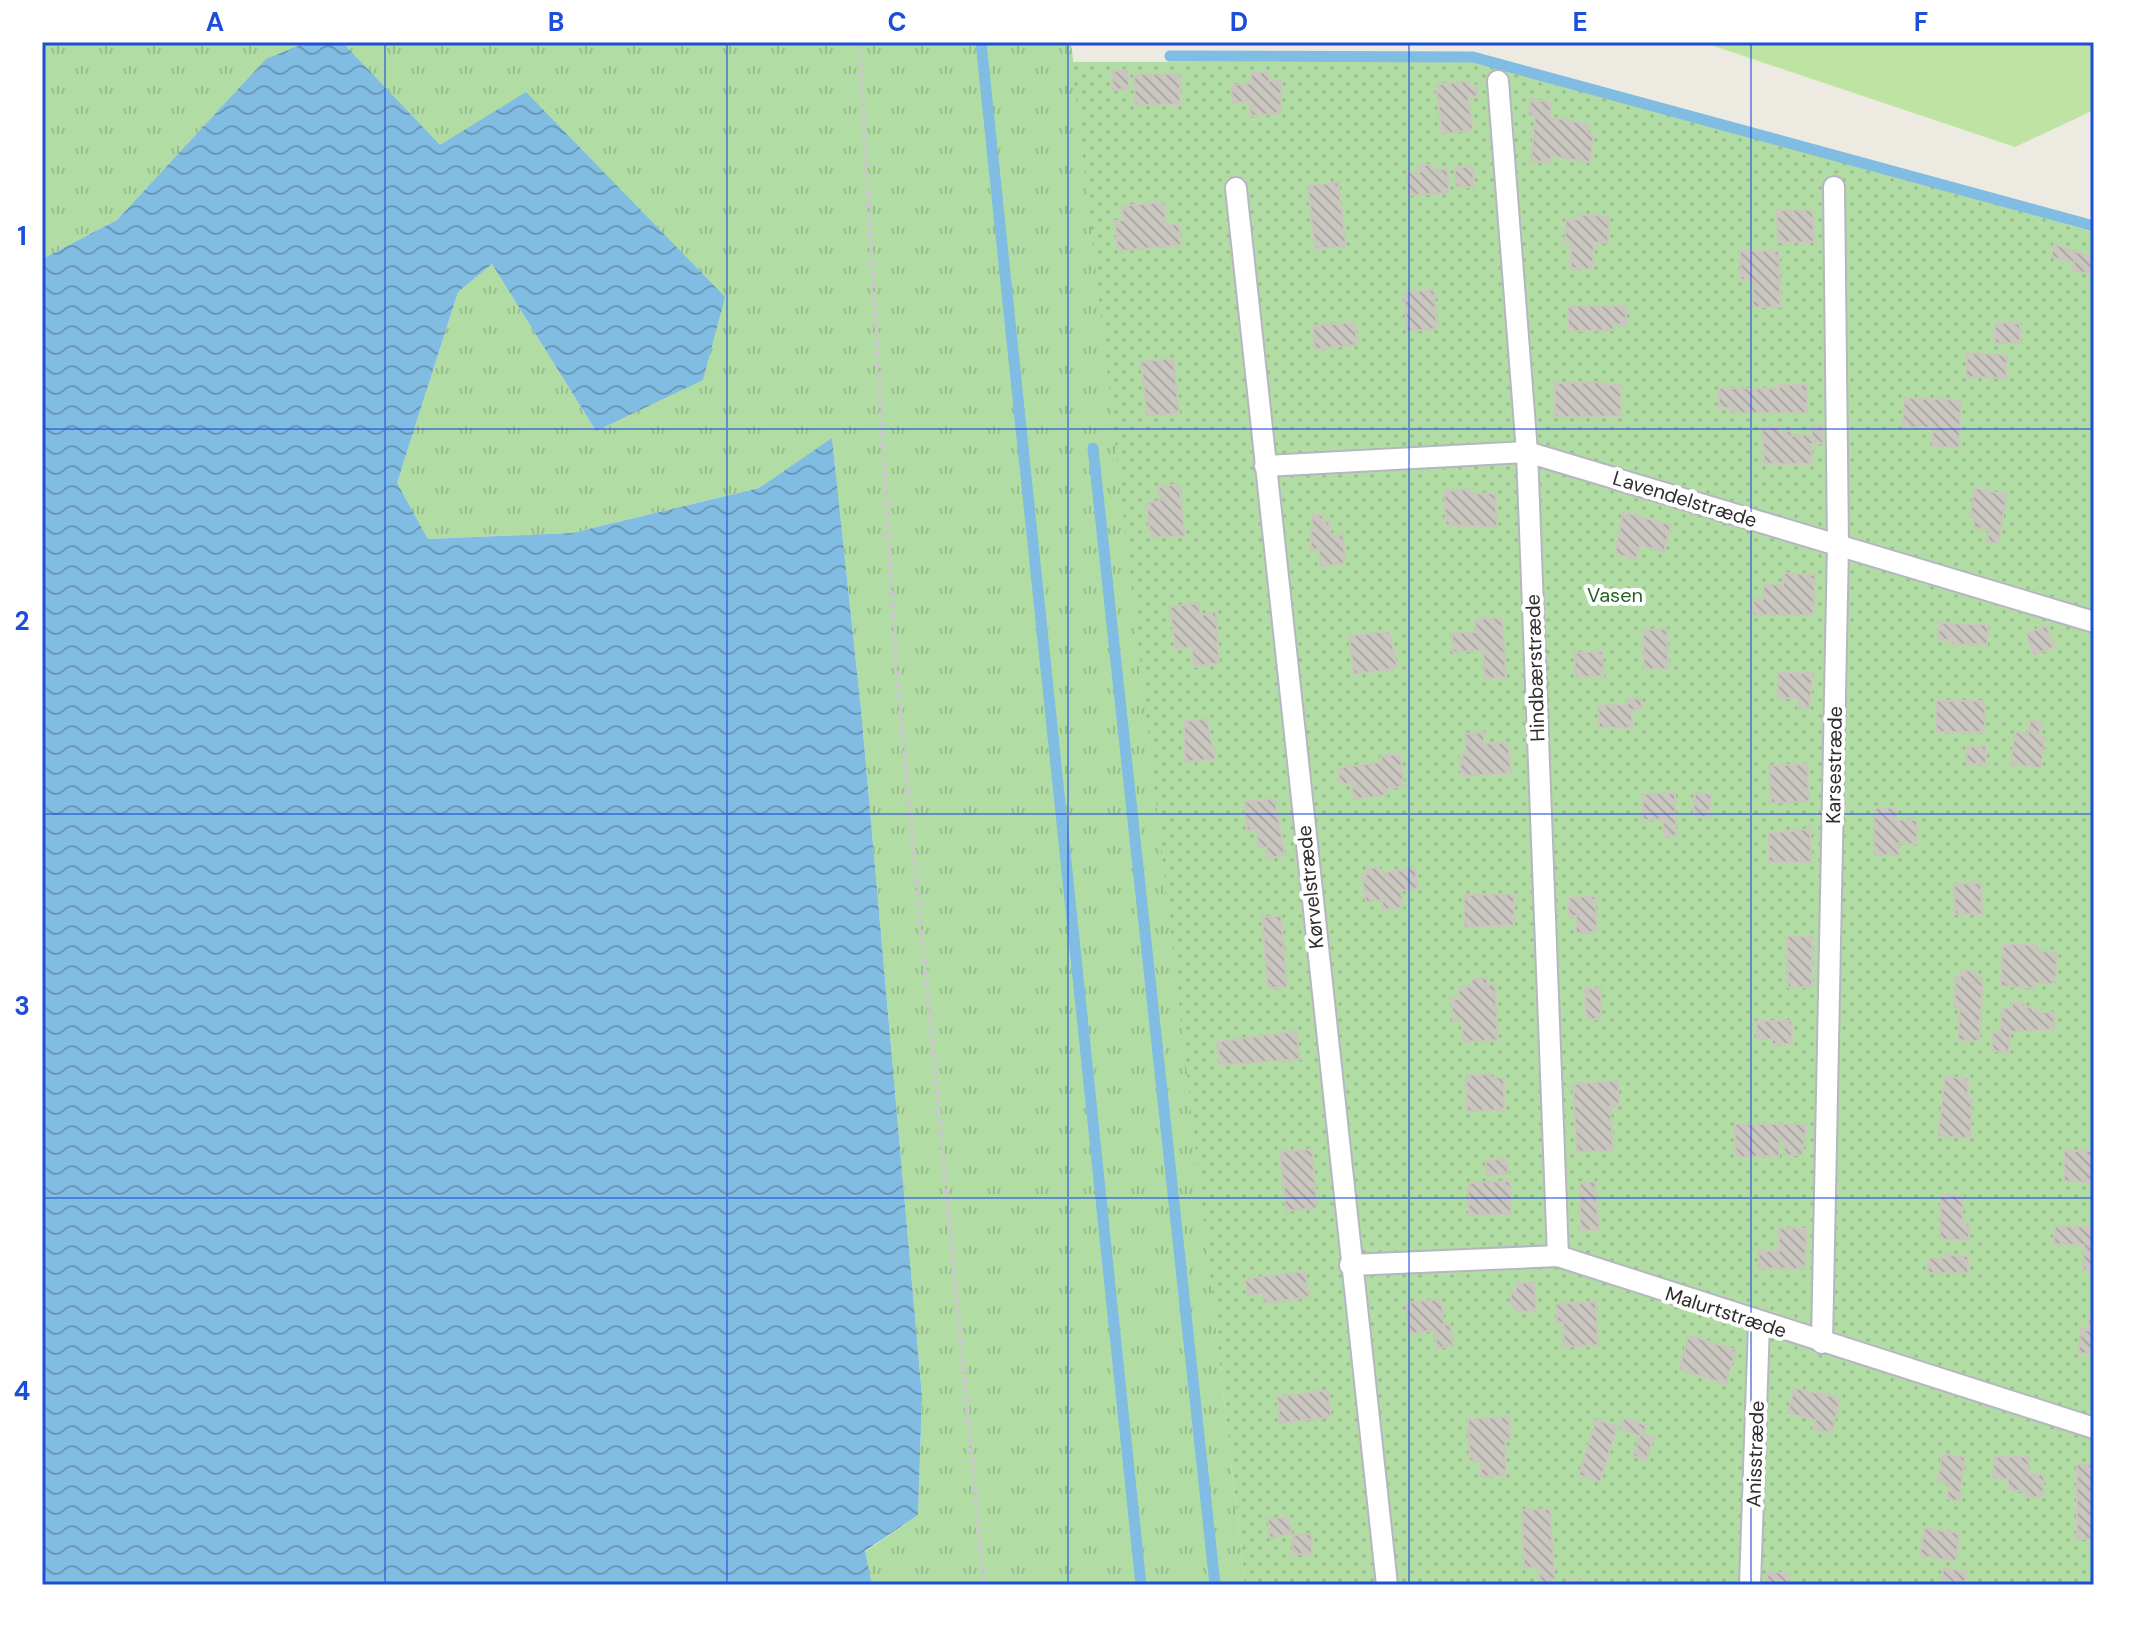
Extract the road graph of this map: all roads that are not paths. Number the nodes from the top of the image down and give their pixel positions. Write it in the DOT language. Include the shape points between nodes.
graph roads {
  1 [pos="1498,81"];
  2 [pos="1834,187"];
  3 [pos="1236,188"];
  4 [pos="1527,452"];
  5 [pos="1265,466"];
  6 [pos="1838,545"];
  7 [pos="2094,622"];
  8 [pos="1558,1256"];
  9 [pos="1350,1265"];
  10 [pos="1759,1324"];
  11 [pos="1822,1343"];
  12 [pos="2094,1428"];
  13 [pos="1387,1585"];
  14 [pos="1750,1585"];
  1 -- 4 [label="lane, Hindbærstræde"];
  2 -- 6 [label="lane, Karsestræde"];
  3 -- 5 [label="lane, Kørvelstræde"];
  4 -- 5 [label="lane, Lavendelstræde"];
  4 -- 6 [label="lane, Lavendelstræde"];
  4 -- 8 [label="lane, Hindbærstræde"];
  5 -- 9 [label="lane, Kørvelstræde"];
  6 -- 7 [label="lane, Lavendelstræde"];
  6 -- 11 [label="lane, Karsestræde"];
  8 -- 9 [label="lane, Malurtstræde"];
  8 -- 10 [label="lane, Malurtstræde"];
  9 -- 13 [label="lane, Kørvelstræde"];
  10 -- 11 [label="lane, Malurtstræde"];
  10 -- 14 [label="lane, Anisstræde"];
  11 -- 12 [label="lane, Malurtstræde"];
}
